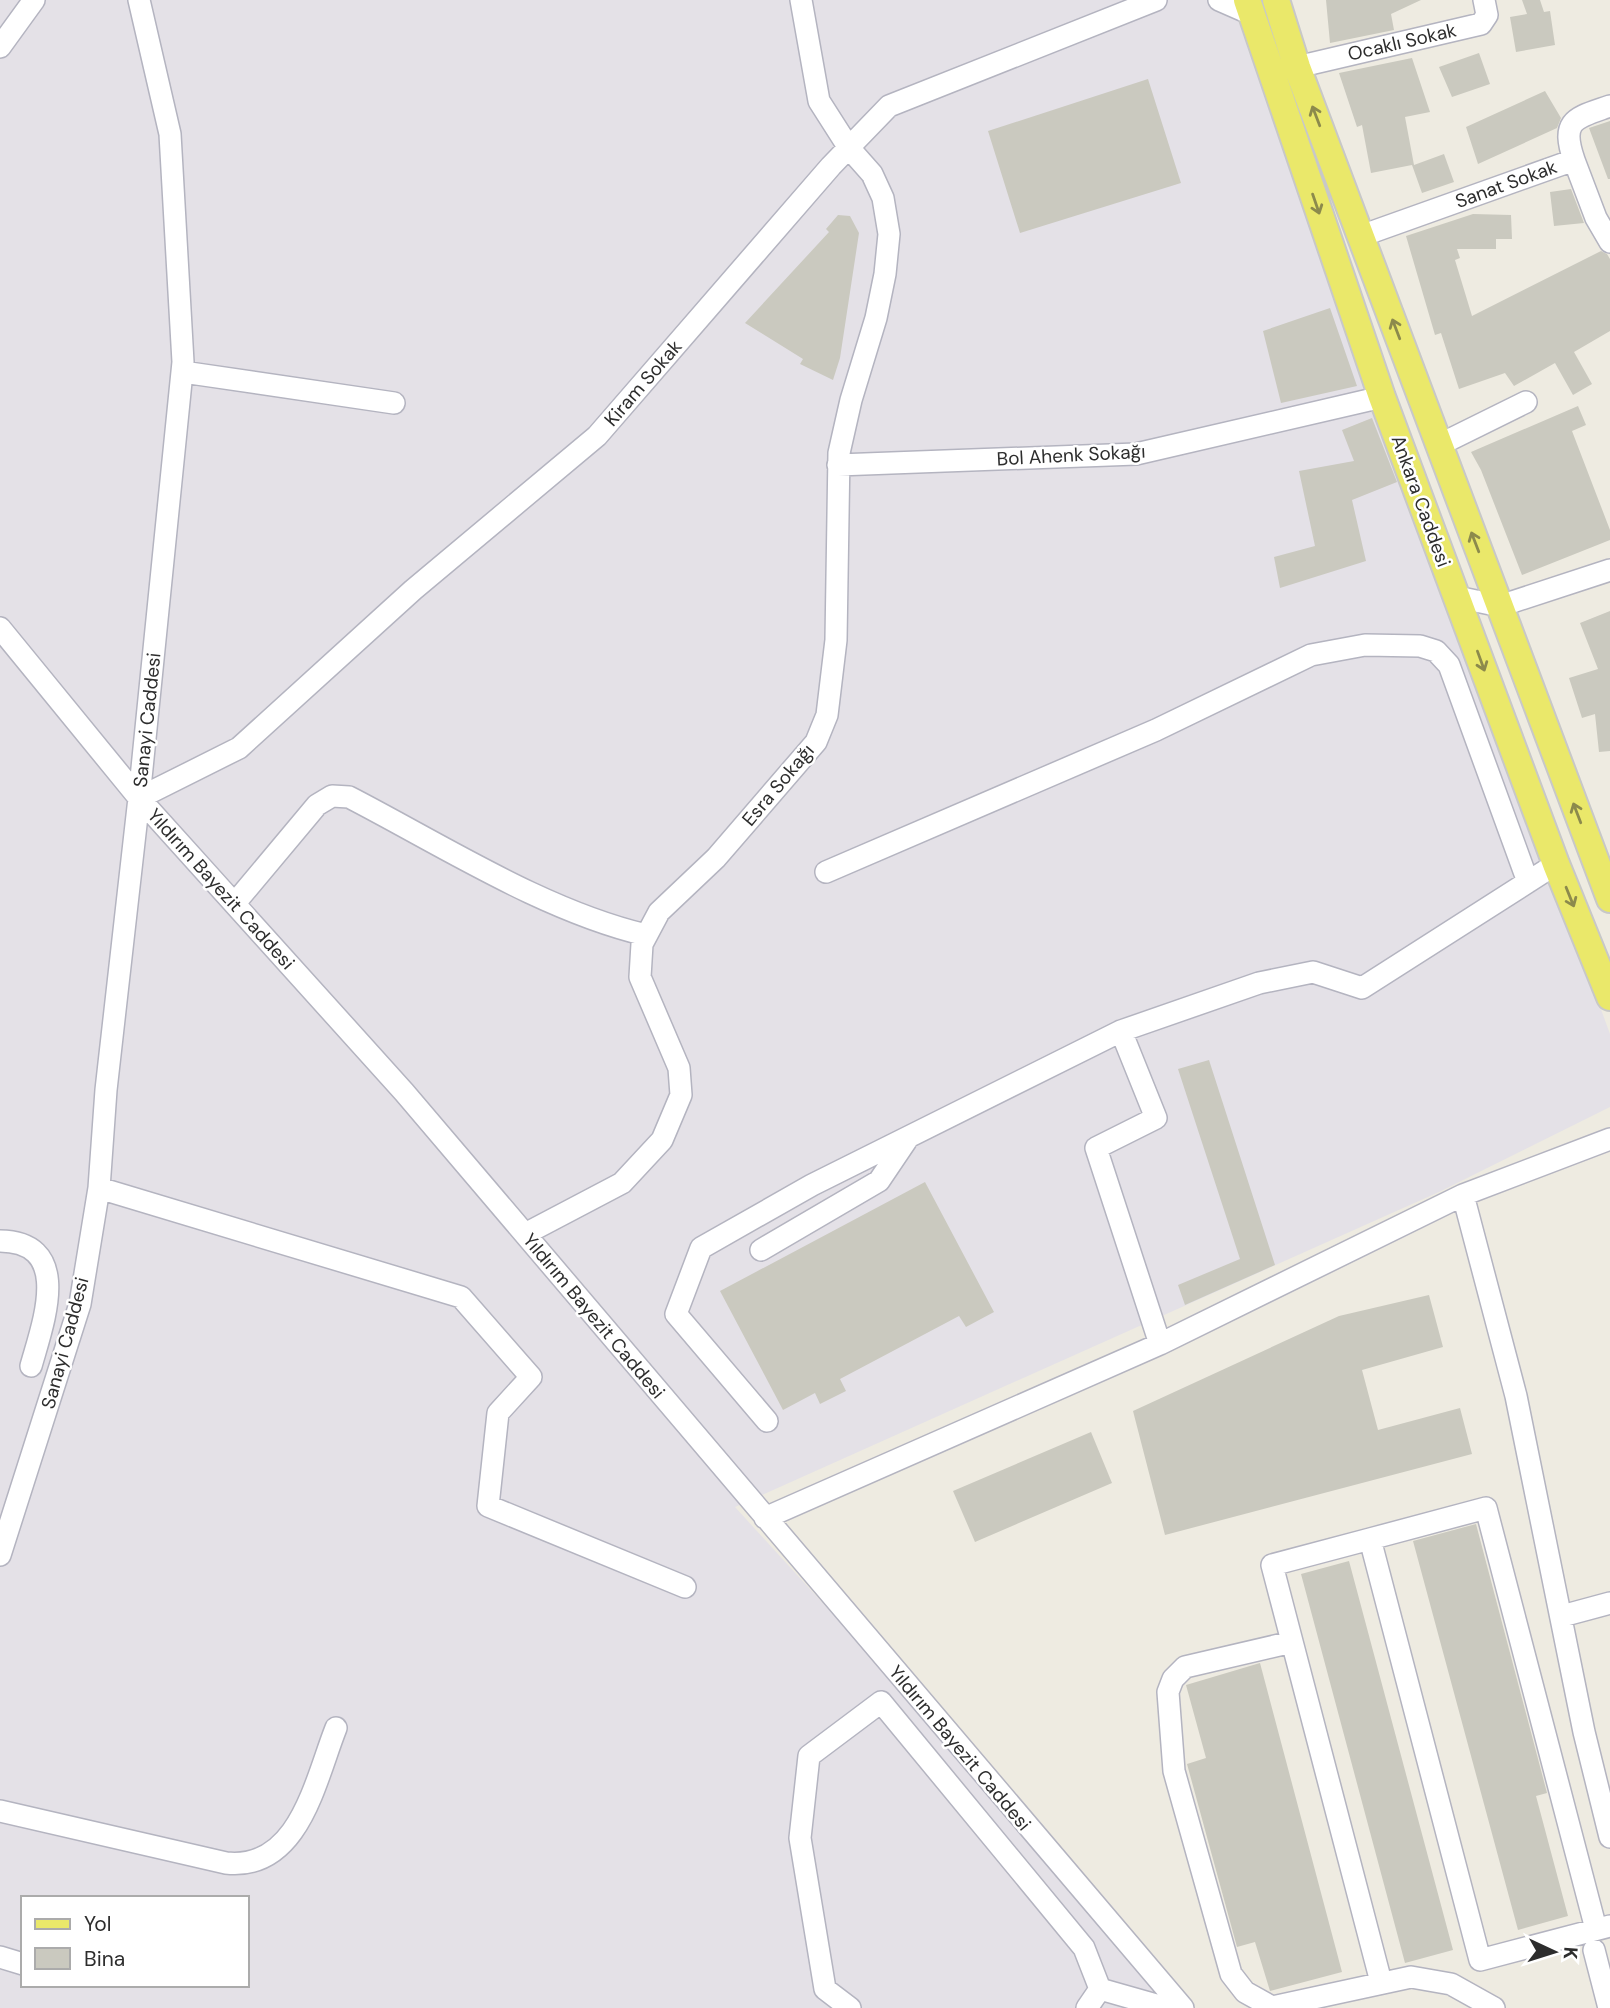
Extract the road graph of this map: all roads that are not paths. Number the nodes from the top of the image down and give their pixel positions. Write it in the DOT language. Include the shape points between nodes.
graph roads {
  1 [pos="34,0"];
  2 [pos="139,0"];
  3 [pos="801,0"];
  4 [pos="1156,0"];
  5 [pos="1219,0"];
  6 [pos="1276,0"];
  7 [pos="1484,0"];
  8 [pos="1249,7"];
  9 [pos="0,47"];
  10 [pos="1297,67"];
  11 [pos="1610,106"];
  12 [pos="849,148"];
  13 [pos="1574,160"];
  14 [pos="1361,236"];
  15 [pos="1610,242"];
  16 [pos="183,372"];
  17 [pos="1382,397"];
  18 [pos="1526,401"];
  19 [pos="394,403"];
  20 [pos="1439,445"];
  21 [pos="838,465"];
  22 [pos="1610,570"];
  23 [pos="1457,597"];
  24 [pos="1500,606"];
  25 [pos="0,628"];
  26 [pos="139,798"];
  27 [pos="1556,864"];
  28 [pos="827,872"];
  29 [pos="1528,882"];
  30 [pos="1610,900"];
  31 [pos="234,904"];
  32 [pos="646,936"];
  33 [pos="1610,997"];
  34 [pos="1121,1031"];
  35 [pos="909,1136"];
  36 [pos="1610,1139"];
  37 [pos="99,1188"];
  38 [pos="1463,1195"];
  39 [pos="525,1234"];
  40 [pos="0,1241"];
  41 [pos="761,1250"];
  42 [pos="48,1297"];
  43 [pos="80,1304"];
  44 [pos="1160,1344"];
  45 [pos="31,1366"];
  46 [pos="767,1421"];
  47 [pos="765,1518"];
  48 [pos="5,1526"];
  49 [pos="1370,1539"];
  50 [pos="0,1555"];
  51 [pos="685,1587"];
  52 [pos="1610,1603"];
  53 [pos="1562,1616"];
  54 [pos="1292,1642"];
  55 [pos="336,1728"];
  56 [pos="0,1811"];
  57 [pos="1610,1837"];
  58 [pos="1600,1935"];
  59 [pos="0,1957"];
  60 [pos="21,1963"];
  61 [pos="1381,1982"];
  62 [pos="1100,1989"];
  63 [pos="850,2008"];
  64 [pos="1087,2008"];
  65 [pos="1167,2008"];
  66 [pos="1183,2008"];
  67 [pos="1494,2008"];
  68 [pos="1609,2008"];
  1 -- 9 [label="street"];
  2 -- 16 [label="street, Sanayi Caddesi" via="170,134"];
  3 -- 12 [label="street, Esra Sokağı" via="819,101"];
  4 -- 12 [label="street, Kiram Sokak" via="889,106"];
  5 -- 8 [label="street"];
  6 -- 10 [label="main road, Ankara Caddesi"];
  7 -- 10 [label="street, Ocaklı Sokak" via="1487,15 1481,24"];
  8 -- 17 [label="main road, Ankara Caddesi, one-way"];
  14 -- 10 [label="main road, Ankara Caddesi, one-way"];
  11 -- 13 [label="street, Sanat Sokak" via="1574,119 1568,139"];
  12 -- 21 [label="street, Esra Sokağı" via="872,174 883,198 889,234 876,318 851,400"];
  12 -- 26 [label="street, Kiram Sokak" via="597,436 413,590 239,748"];
  13 -- 14 [label="street, Sanat Sokak"];
  13 -- 15 [label="street"];
  20 -- 14 [label="main road, Ankara Caddesi, one-way"];
  16 -- 19 [label="street"];
  16 -- 26 [label="street, Sanayi Caddesi"];
  17 -- 21 [label="street, Bol Ahenk Sokağı" via="1136,454"];
  17 -- 23 [label="main road, Ankara Caddesi"];
  18 -- 20 [label="street"];
  24 -- 20 [label="main road, Ankara Caddesi, one-way"];
  21 -- 32 [label="street, Esra Sokağı" via="836,640 827,715 816,742 716,858 659,912"];
  22 -- 24 [label="street"];
  23 -- 24 [label="street"];
  23 -- 27 [label="main road, Ankara Caddesi, one-way"];
  30 -- 24 [label="main road, Ankara Caddesi, one-way"];
  25 -- 26 [label="street, Yıldırım Bayezit Caddesi"];
  26 -- 31 [label="street, Yıldırım Bayezit Caddesi"];
  26 -- 37 [label="street, Sanayi Caddesi"];
  27 -- 29 [label="street"];
  27 -- 33 [label="main road, Ankara Caddesi, one-way"];
  28 -- 29 [label="street" via="1156,730 1311,655 1345,646 1401,645 1428,648 1449,665"];
  29 -- 34 [label="street" via="1362,988 1313,972 1259,983"];
  31 -- 32 [label="street" via="317,805 340,795 556,904"];
  31 -- 39 [label="street, Yıldırım Bayezit Caddesi"];
  32 -- 39 [label="street, Esra Sokağı" via="639,958 640,977 679,1068 681,1095 675,1112 662,1140 622,1183"];
  34 -- 35 [label="street"];
  34 -- 44 [label="street" via="1156,1118 1096,1147"];
  35 -- 41 [label="street" via="880,1181"];
  35 -- 46 [label="street" via="701,1248 676,1314"];
  36 -- 38 [label="street"];
  37 -- 43 [label="street, Sanayi Caddesi"];
  37 -- 51 [label="street" via="461,1297 531,1377 498,1413 488,1506"];
  38 -- 44 [label="street"];
  38 -- 53 [label="street" via="1516,1396"];
  39 -- 47 [label="street, Yıldırım Bayezit Caddesi"];
  40 -- 42 [label="street" via="32,1249 48,1278"];
  42 -- 43 [label="street"];
  42 -- 45 [label="street"];
  43 -- 48 [label="street, Sanayi Caddesi"];
  44 -- 47 [label="street"];
  47 -- 66 [label="street, Yıldırım Bayezit Caddesi"];
  48 -- 50 [label="street, Sanayi Caddesi"];
  49 -- 54 [label="street" via="1272,1565"];
  49 -- 58 [label="street" via="1480,1960"];
  49 -- 58 [label="street" via="1486,1508"];
  52 -- 53 [label="street"];
  53 -- 57 [label="street"];
  54 -- 61 [label="street"];
  54 -- 61 [label="street" via="1185,1667 1178,1673 1168,1692 1174,1771 1227,1963 1245,1992 1278,2007"];
  55 -- 56 [label="street" via="300,1818 283,1846 257,1861 226,1863"];
  58 -- 68 [label="street"];
  59 -- 60 [label="street"];
  61 -- 67 [label="street" via="1411,1977 1439,1980"];
  62 -- 63 [label="street" via="1084,1948 881,1702 809,1756 800,1838 825,1989"];
  62 -- 64 [label="street"];
  62 -- 65 [label="street"];
}
